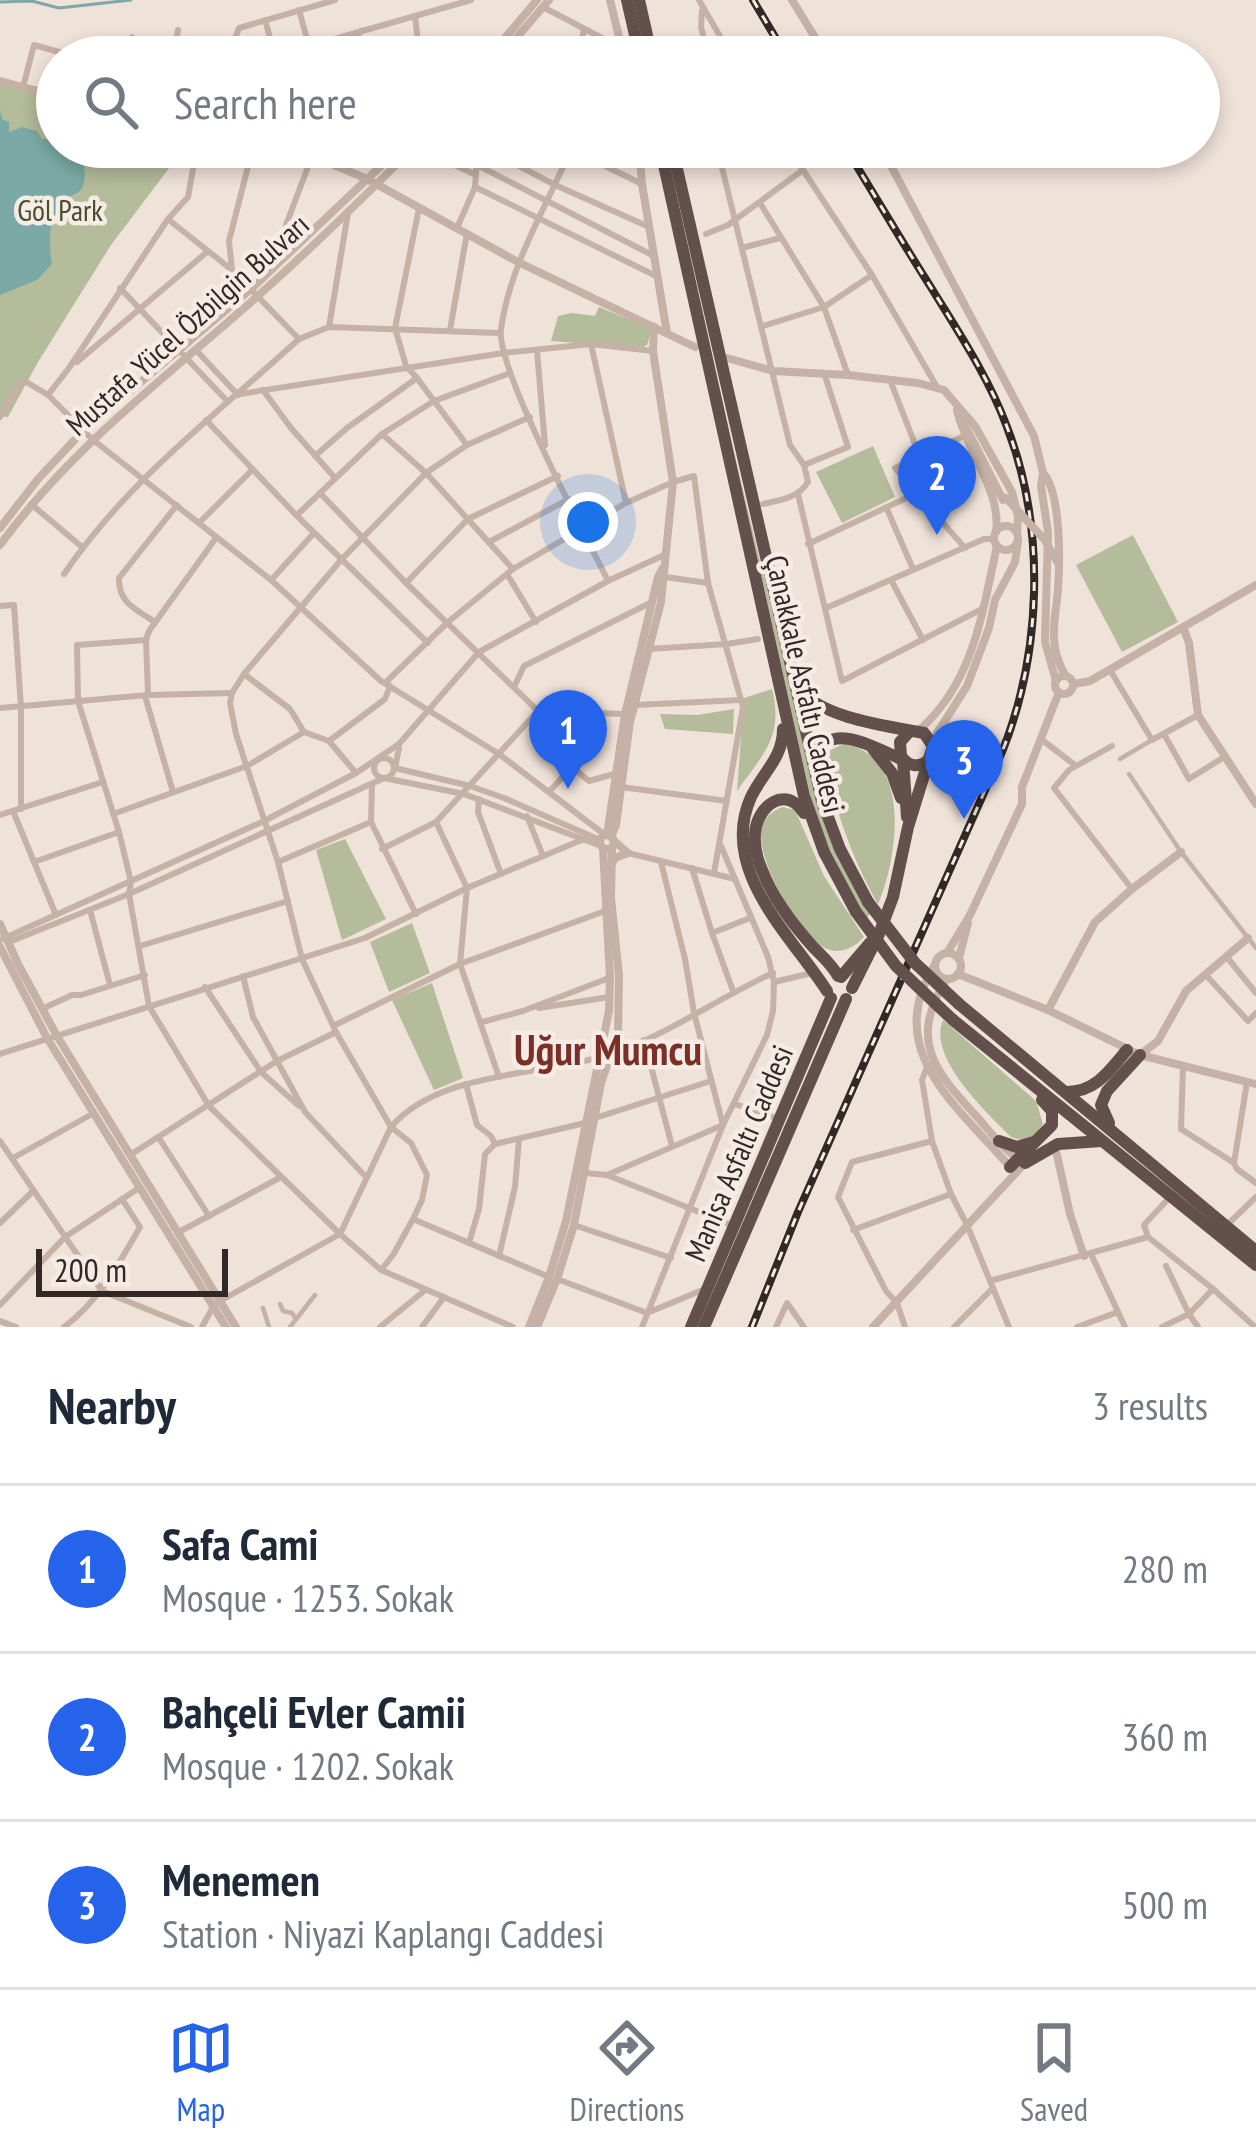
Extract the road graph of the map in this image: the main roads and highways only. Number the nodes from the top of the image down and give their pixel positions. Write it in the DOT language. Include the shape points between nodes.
graph roads {
  1 [pos="627,0"];
  2 [pos="639,0"];
  3 [pos="635,36"];
  4 [pos="647,36"];
  5 [pos="665,168"];
  6 [pos="677,168"];
  7 [pos="794,683"];
  8 [pos="782,698"];
  9 [pos="914,732"];
  10 [pos="868,744"];
  11 [pos="903,760"];
  12 [pos="929,760"];
  13 [pos="831,826"];
  14 [pos="908,827"];
  15 [pos="847,896"];
  16 [pos="880,934"];
  17 [pos="860,953"];
  18 [pos="822,956"];
  19 [pos="840,976"];
  20 [pos="839,994"];
  21 [pos="1021,1077"];
  22 [pos="1066,1093"];
  23 [pos="1040,1138"];
  24 [pos="1121,1138"];
  25 [pos="999,1141"];
  26 [pos="1104,1141"];
  27 [pos="1256,1250"];
  28 [pos="1256,1265"];
  29 [pos="691,1327"];
  30 [pos="704,1327"];
  1 -- 3 [label="highway"];
  2 -- 4 [label="highway"];
  5 -- 8 [label="highway, Çanakkale Asfaltı Caddesi"];
  6 -- 7 [label="highway, Çanakkale Asfaltı Caddesi"];
  7 -- 9 [label="highway" via="814,703"];
  7 -- 13 [label="highway, Çanakkale Asfaltı Caddesi"];
  8 -- 15 [label="highway, Çanakkale Asfaltı Caddesi" via="804,796"];
  8 -- 20 [label="highway" via="781,748 751,799 743,846 766,905"];
  9 -- 11 [label="highway" via="900,742"];
  9 -- 12 [label="highway" via="932,741"];
  10 -- 11 [label="highway"];
  10 -- 13 [label="highway" via="846,738 821,749"];
  10 -- 14 [label="highway" via="892,773"];
  11 -- 12 [label="highway"];
  11 -- 14 [label="highway"];
  12 -- 14 [label="highway"];
  13 -- 22 [label="highway, Çanakkale Asfaltı Caddesi, bridge" via="868,902 915,963"];
  14 -- 16 [label="highway"];
  15 -- 18 [label="highway" via="796,802 768,806 754,834 762,871"];
  15 -- 21 [label="highway, Çanakkale Asfaltı Caddesi, bridge" via="896,966"];
  16 -- 17 [label="highway"];
  16 -- 20 [label="highway"];
  17 -- 18 [label="highway"];
  17 -- 19 [label="highway"];
  18 -- 19 [label="highway"];
  19 -- 20 [label="highway" via="830,980"];
  20 -- 29 [label="highway, Manisa Asfaltı Caddesi"];
  20 -- 30 [label="highway, Manisa Asfaltı Caddesi"];
  21 -- 23 [label="highway" via="1052,1112"];
  21 -- 26 [label="highway, Çanakkale Asfaltı Caddesi"];
  22 -- 24 [label="highway, Çanakkale Asfaltı Caddesi"];
  22 -- 24 [label="highway" via="1097,1083 1134,1052 1101,1105"];
  23 -- 25 [label="highway" via="1022,1147"];
  23 -- 26 [label="highway" via="1017,1166 1054,1146"];
  24 -- 27 [label="highway, Çanakkale Asfaltı Caddesi"];
  26 -- 28 [label="highway, Çanakkale Asfaltı Caddesi"];
}
